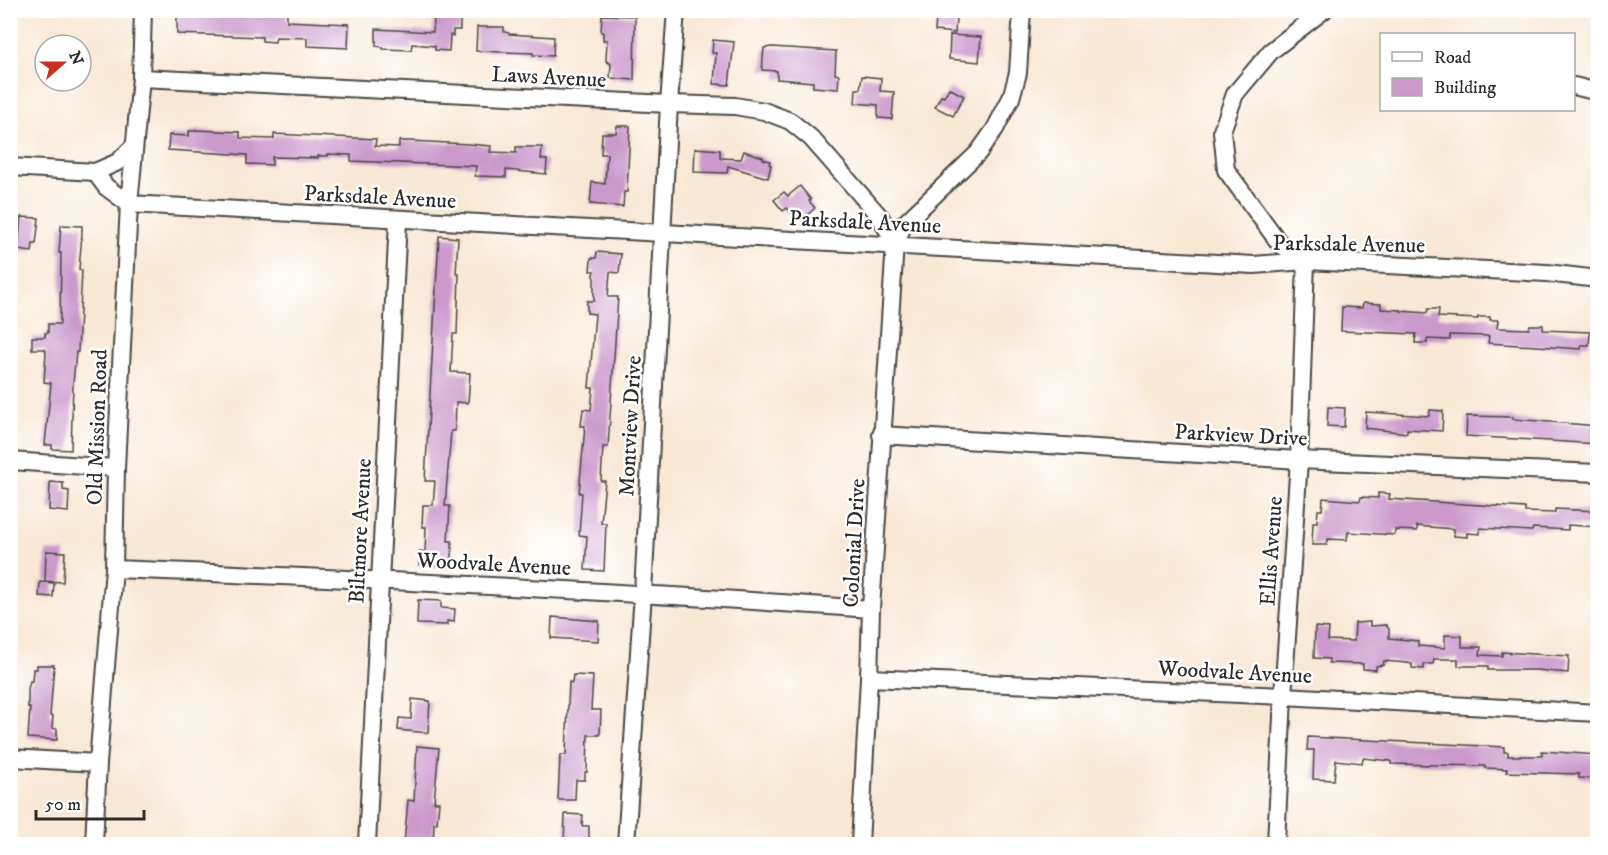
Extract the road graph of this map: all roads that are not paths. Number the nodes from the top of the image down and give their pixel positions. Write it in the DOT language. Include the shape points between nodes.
graph roads {
  1 [pos="143,10"];
  2 [pos="676,10"];
  3 [pos="1022,10"];
  4 [pos="1324,10"];
  5 [pos="141,78"];
  6 [pos="1575,86"];
  7 [pos="1598,92"];
  8 [pos="669,105"];
  9 [pos="134,146"];
  10 [pos="10,167"];
  11 [pos="95,172"];
  12 [pos="129,204"];
  13 [pos="398,220"];
  14 [pos="662,234"];
  15 [pos="895,244"];
  16 [pos="1306,261"];
  17 [pos="1598,279"];
  18 [pos="881,435"];
  19 [pos="1299,460"];
  20 [pos="10,461"];
  21 [pos="116,468"];
  22 [pos="1598,473"];
  23 [pos="114,569"];
  24 [pos="379,579"];
  25 [pos="643,593"];
  26 [pos="871,609"];
  27 [pos="869,678"];
  28 [pos="1283,696"];
  29 [pos="1598,714"];
  30 [pos="10,758"];
  31 [pos="98,763"];
  32 [pos="94,844"];
  33 [pos="367,844"];
  34 [pos="626,844"];
  35 [pos="860,844"];
  36 [pos="1276,844"];
  1 -- 5 [label="street, Old Mission Road"];
  2 -- 8 [label="street, Montview Drive"];
  3 -- 15 [label="street" via="1018,73 1011,98 995,129 978,153 904,224"];
  4 -- 16 [label="street" via="1271,51 1235,94 1222,130 1226,170 1280,244"];
  5 -- 8 [label="street, Laws Avenue"];
  5 -- 9 [label="street, Old Mission Road"];
  6 -- 7 [label="street"];
  8 -- 14 [label="street, Montview Drive"];
  8 -- 15 [label="street, Laws Avenue" via="735,106 790,121 811,138 881,218"];
  9 -- 11 [label="street" via="118,162"];
  9 -- 12 [label="street, Old Mission Road"];
  10 -- 11 [label="street"];
  11 -- 12 [label="street" via="106,187"];
  12 -- 13 [label="street, Parksdale Avenue"];
  12 -- 21 [label="street, Old Mission Road"];
  13 -- 14 [label="street, Parksdale Avenue"];
  13 -- 24 [label="street, Biltmore Avenue"];
  14 -- 15 [label="street, Parksdale Avenue"];
  14 -- 25 [label="street, Montview Drive"];
  15 -- 16 [label="street, Parksdale Avenue" via="1254,265"];
  15 -- 18 [label="street, Colonial Drive"];
  16 -- 17 [label="street, Parksdale Avenue"];
  16 -- 19 [label="street, Ellis Avenue"];
  18 -- 19 [label="street, Parkview Drive"];
  18 -- 26 [label="street, Colonial Drive"];
  19 -- 22 [label="street, Parkview Drive"];
  19 -- 28 [label="street, Ellis Avenue"];
  20 -- 21 [label="street"];
  21 -- 23 [label="street, Old Mission Road"];
  23 -- 24 [label="street, Woodvale Avenue"];
  23 -- 31 [label="street, Old Mission Road"];
  24 -- 25 [label="street, Woodvale Avenue"];
  24 -- 33 [label="street, Biltmore Avenue"];
  25 -- 26 [label="street, Woodvale Avenue"];
  25 -- 34 [label="street, Montview Drive"];
  26 -- 27 [label="street, Colonial Drive"];
  27 -- 28 [label="street, Woodvale Avenue"];
  27 -- 35 [label="street, Colonial Drive"];
  28 -- 29 [label="street, Woodvale Avenue"];
  28 -- 36 [label="street, Ellis Avenue"];
  30 -- 31 [label="street"];
  31 -- 32 [label="street, Old Mission Road"];
}
